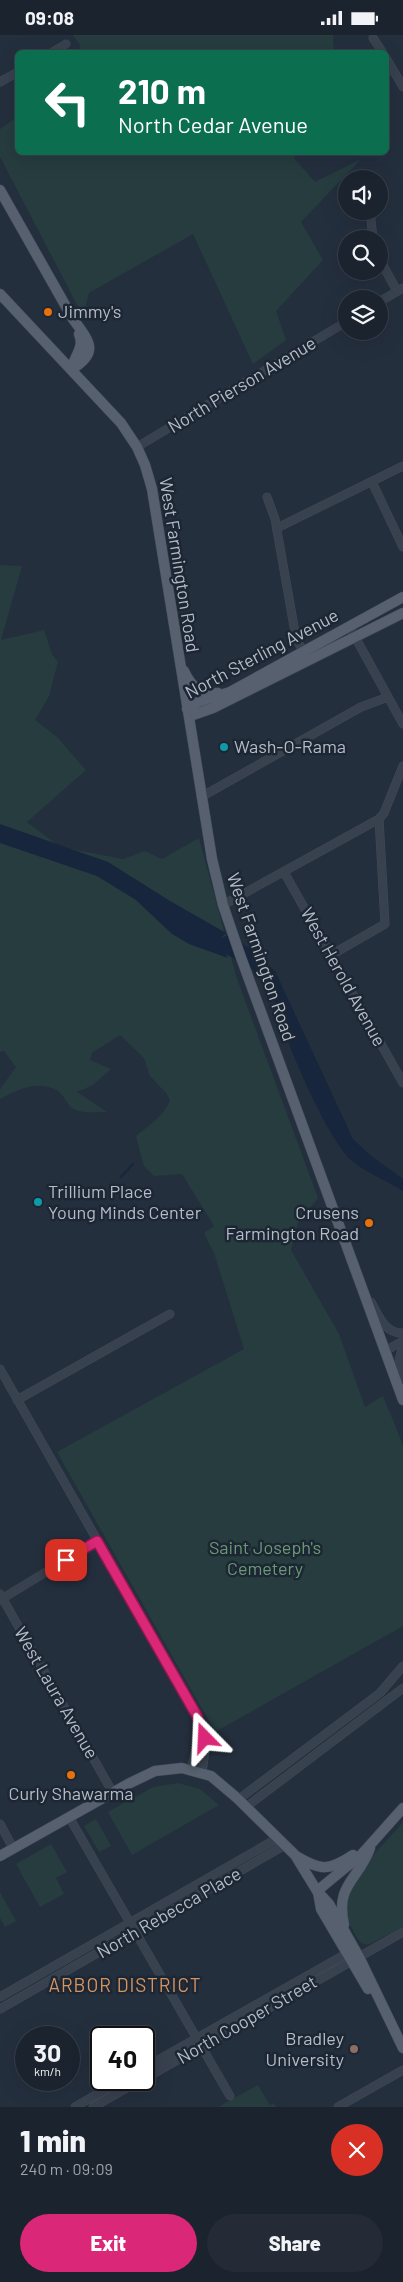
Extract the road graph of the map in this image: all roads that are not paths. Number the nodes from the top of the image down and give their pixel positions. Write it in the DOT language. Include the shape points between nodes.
graph roads {
  1 [pos="373,39"];
  2 [pos="66,44"];
  3 [pos="56,50"];
  4 [pos="381,50"];
  5 [pos="389,64"];
  6 [pos="15,74"];
  7 [pos="0,81"];
  8 [pos="403,87"];
  9 [pos="0,190"];
  10 [pos="388,271"];
  11 [pos="400,289"];
  12 [pos="0,294"];
  13 [pos="388,296"];
  14 [pos="338,327"];
  15 [pos="72,369"];
  16 [pos="137,447"];
  17 [pos="403,466"];
  18 [pos="372,482"];
  19 [pos="267,497"];
  20 [pos="277,528"];
  21 [pos="403,547"];
  22 [pos="403,597"];
  23 [pos="403,613"];
  24 [pos="349,626"];
  25 [pos="355,638"];
  26 [pos="177,649"];
  27 [pos="304,651"];
  28 [pos="308,661"];
  29 [pos="265,673"];
  30 [pos="388,697"];
  31 [pos="187,709"];
  32 [pos="403,724"];
  33 [pos="403,766"];
  34 [pos="201,797"];
  35 [pos="379,819"];
  36 [pos="284,872"];
  37 [pos="223,905"];
  38 [pos="331,955"];
  39 [pos="403,1083"];
  40 [pos="362,1286"];
  41 [pos="170,1314"];
  42 [pos="403,1333"];
  43 [pos="403,1341"];
  44 [pos="403,1349"];
  45 [pos="385,1351"];
  46 [pos="0,1369"];
  47 [pos="403,1377"];
  48 [pos="17,1400"];
  49 [pos="403,1400"];
  50 [pos="97,1541"];
  51 [pos="1,1597"];
  52 [pos="403,1666"];
  53 [pos="403,1688"];
  54 [pos="197,1771"];
  55 [pos="113,1793"];
  56 [pos="242,1803"];
  57 [pos="403,1808"];
  58 [pos="69,1817"];
  59 [pos="0,1823"];
  60 [pos="281,1841"];
  61 [pos="371,1845"];
  62 [pos="13,1848"];
  63 [pos="294,1855"];
  64 [pos="0,1856"];
  65 [pos="318,1891"];
  66 [pos="130,1923"];
  67 [pos="136,1932"];
  68 [pos="403,1932"];
  69 [pos="347,1937"];
  70 [pos="352,1957"];
  71 [pos="0,1997"];
  72 [pos="0,2009"];
  73 [pos="197,2037"];
  74 [pos="202,2046"];
  75 [pos="403,2049"];
  76 [pos="155,2062"];
  77 [pos="403,2070"];
  78 [pos="155,2072"];
  79 [pos="102,2091"];
  80 [pos="121,2091"];
  81 [pos="230,2096"];
  82 [pos="74,2107"];
  83 [pos="93,2107"];
  84 [pos="338,2107"];
  1 -- 4 [label="street"];
  2 -- 3 [label="street"];
  5 -- 8 [label="street"];
  6 -- 7 [label="street"];
  9 -- 15 [label="main road" via="73,319 82,344"];
  10 -- 11 [label="street"];
  11 -- 13 [label="street"];
  12 -- 15 [label="main road, West Farmington Road"];
  14 -- 16 [label="street, North Pierson Avenue"];
  15 -- 16 [label="main road, West Farmington Road" via="121,423"];
  16 -- 26 [label="main road, West Farmington Road" via="152,489"];
  17 -- 18 [label="street"];
  18 -- 20 [label="street"];
  18 -- 21 [label="street"];
  19 -- 20 [label="street"];
  20 -- 27 [label="street" via="296,638"];
  22 -- 24 [label="main road, North Sterling Avenue"];
  23 -- 25 [label="main road, North Sterling Avenue"];
  24 -- 25 [label="street"];
  24 -- 27 [label="main road, North Sterling Avenue"];
  25 -- 28 [label="main road, North Sterling Avenue"];
  25 -- 30 [label="street"];
  26 -- 29 [label="main road" via="189,682 204,693 223,692"];
  26 -- 31 [label="main road, West Farmington Road"];
  27 -- 28 [label="street"];
  27 -- 29 [label="main road, North Sterling Avenue"];
  28 -- 31 [label="main road, North Sterling Avenue" via="207,711 193,715"];
  29 -- 31 [label="main road, North Sterling Avenue"];
  30 -- 32 [label="street"];
  30 -- 34 [label="street" via="361,707"];
  31 -- 34 [label="main road, West Farmington Road"];
  33 -- 35 [label="street"];
  34 -- 37 [label="main road, West Farmington Road"];
  35 -- 36 [label="street"];
  35 -- 38 [label="street" via="385,924"];
  36 -- 37 [label="street"];
  36 -- 38 [label="street, West Herold Avenue"];
  37 -- 40 [label="main road, West Farmington Road"];
  38 -- 39 [label="street, West Herold Avenue"];
  40 -- 42 [label="street" via="386,1328"];
  40 -- 45 [label="main road, West Farmington Road"];
  41 -- 48 [label="street"];
  43 -- 45 [label="street"];
  44 -- 47 [label="street" via="399,1364"];
  45 -- 49 [label="main road, West Farmington Road"];
  46 -- 48 [label="street"];
  48 -- 50 [label="street"];
  50 -- 51 [label="street"];
  50 -- 54 [label="street" via="200,1722 205,1740"];
  51 -- 55 [label="street, West Laura Avenue"];
  52 -- 56 [label="street" via="380,1693"];
  53 -- 56 [label="street"];
  54 -- 55 [label="main road" via="174,1768 155,1771"];
  54 -- 56 [label="main road" via="211,1776"];
  55 -- 58 [label="main road"];
  56 -- 60 [label="main road"];
  57 -- 61 [label="main road"];
  58 -- 62 [label="main road"];
  58 -- 66 [label="street"];
  59 -- 62 [label="street"];
  60 -- 63 [label="main road"];
  60 -- 66 [label="street, North Rebecca Place"];
  60 -- 67 [label="street, North Rebecca Place"];
  61 -- 63 [label="main road" via="335,1867 326,1868"];
  61 -- 65 [label="main road"];
  61 -- 69 [label="main road" via="365,1863 345,1888 341,1900"];
  62 -- 64 [label="main road"];
  63 -- 65 [label="main road"];
  65 -- 69 [label="main road"];
  65 -- 70 [label="main road" via="321,1909"];
  66 -- 67 [label="street"];
  66 -- 71 [label="street, North Rebecca Place"];
  67 -- 72 [label="street, North Rebecca Place"];
  67 -- 73 [label="street"];
  68 -- 70 [label="street"];
  69 -- 70 [label="main road"];
  70 -- 73 [label="street, North Cooper Street"];
  70 -- 74 [label="street, North Cooper Street"];
  70 -- 75 [label="main road"];
  73 -- 74 [label="street"];
  73 -- 76 [label="street, North Cooper Street"];
  74 -- 78 [label="street, North Cooper Street"];
  74 -- 81 [label="street"];
  77 -- 84 [label="street"];
  79 -- 82 [label="street"];
  80 -- 83 [label="street, North Cooper Street"];
}
